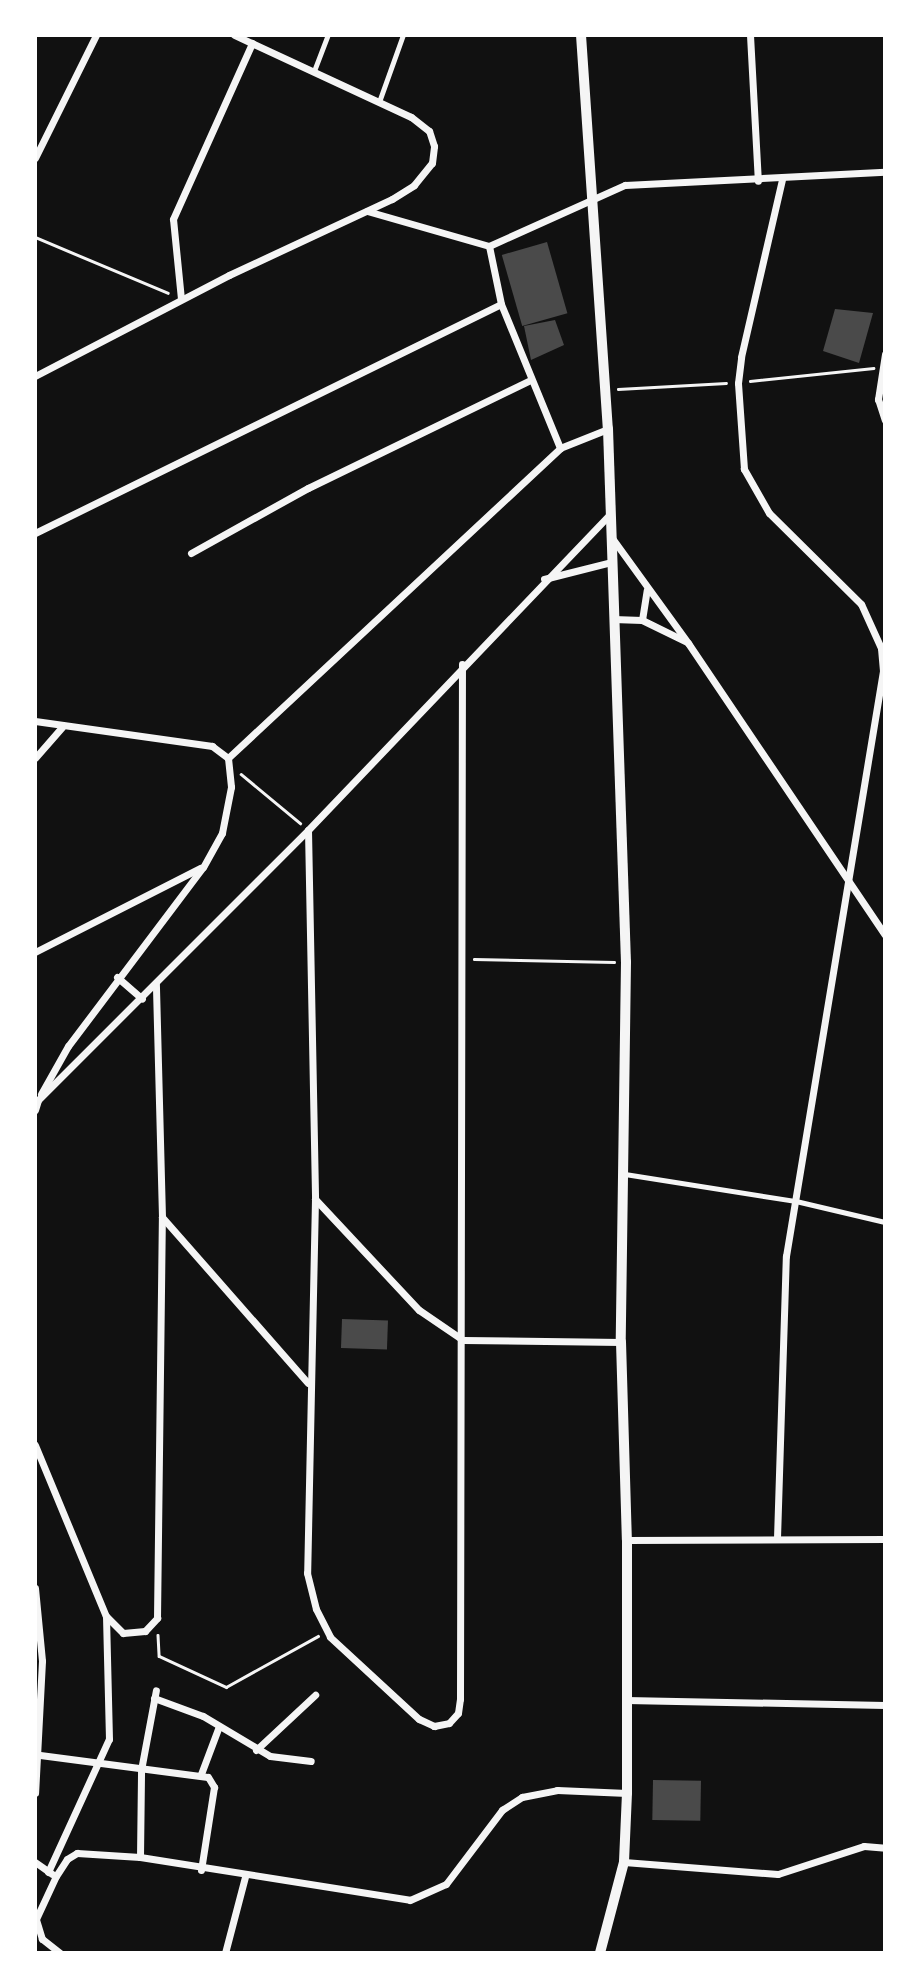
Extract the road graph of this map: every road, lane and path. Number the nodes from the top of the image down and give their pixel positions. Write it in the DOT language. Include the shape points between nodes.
graph roads {
  1 [pos="96,35"];
  2 [pos="234,35"];
  3 [pos="328,35"];
  4 [pos="402,35"];
  5 [pos="581,35"];
  6 [pos="750,35"];
  7 [pos="252,43"];
  8 [pos="314,72"];
  9 [pos="379,102"];
  10 [pos="35,158"];
  11 [pos="885,172"];
  12 [pos="782,180"];
  13 [pos="758,181"];
  14 [pos="594,201"];
  15 [pos="366,211"];
  16 [pos="35,237"];
  17 [pos="489,246"];
  18 [pos="181,299"];
  19 [pos="501,304"];
  20 [pos="885,354"];
  21 [pos="35,376"];
  22 [pos="530,380"];
  23 [pos="885,420"];
  24 [pos="608,429"];
  25 [pos="560,448"];
  26 [pos="610,514"];
  27 [pos="35,533"];
  28 [pos="611,537"];
  29 [pos="191,553"];
  30 [pos="611,562"];
  31 [pos="544,579"];
  32 [pos="648,589"];
  33 [pos="612,619"];
  34 [pos="642,620"];
  35 [pos="688,643"];
  36 [pos="462,664"];
  37 [pos="35,721"];
  38 [pos="62,727"];
  39 [pos="35,758"];
  40 [pos="229,761"];
  41 [pos="308,830"];
  42 [pos="203,867"];
  43 [pos="849,883"];
  44 [pos="885,935"];
  45 [pos="35,951"];
  46 [pos="464,958"];
  47 [pos="626,962"];
  48 [pos="117,977"];
  49 [pos="156,984"];
  50 [pos="142,999"];
  51 [pos="38,1100"];
  52 [pos="35,1110"];
  53 [pos="624,1174"];
  54 [pos="315,1199"];
  55 [pos="796,1201"];
  56 [pos="162,1217"];
  57 [pos="885,1222"];
  58 [pos="463,1340"];
  59 [pos="621,1342"];
  60 [pos="308,1384"];
  61 [pos="35,1445"];
  62 [pos="777,1538"];
  63 [pos="885,1539"];
  64 [pos="627,1540"];
  65 [pos="35,1588"];
  66 [pos="106,1616"];
  67 [pos="157,1618"];
  68 [pos="327,1631"];
  69 [pos="315,1695"];
  70 [pos="626,1700"];
  71 [pos="885,1705"];
  72 [pos="219,1727"];
  73 [pos="256,1750"];
  74 [pos="40,1755"];
  75 [pos="310,1761"];
  76 [pos="94,1766"];
  77 [pos="141,1770"];
  78 [pos="201,1774"];
  79 [pos="35,1793"];
  80 [pos="627,1793"];
  81 [pos="885,1848"];
  82 [pos="140,1857"];
  83 [pos="35,1862"];
  84 [pos="624,1862"];
  85 [pos="201,1870"];
  86 [pos="52,1874"];
  87 [pos="245,1877"];
  88 [pos="60,1953"];
  89 [pos="225,1953"];
  90 [pos="600,1953"];
  1 -- 10 [label="street"];
  2 -- 7 [label="street"];
  3 -- 8 [label="lane"];
  4 -- 9 [label="lane"];
  5 -- 14 [label="street"];
  6 -- 13 [label="street"];
  7 -- 8 [label="street"];
  7 -- 18 [label="street" via="173,219"];
  8 -- 9 [label="street"];
  9 -- 15 [label="street" via="429,131 435,146 432,163 414,185"];
  11 -- 12 [label="street"];
  12 -- 13 [label="street"];
  12 -- 43 [label="street" via="741,357 740,447 744,470 769,513 861,604 881,648 883,671"];
  13 -- 14 [label="street" via="625,185"];
  14 -- 17 [label="street"];
  14 -- 24 [label="street"];
  15 -- 17 [label="street"];
  15 -- 18 [label="street"];
  16 -- 18 [label="path"];
  17 -- 19 [label="street"];
  18 -- 21 [label="street"];
  19 -- 22 [label="street"];
  19 -- 27 [label="street"];
  20 -- 23 [label="street" via="878,399"];
  22 -- 25 [label="street"];
  22 -- 29 [label="street" via="308,488"];
  24 -- 25 [label="street"];
  24 -- 26 [label="street"];
  25 -- 40 [label="street"];
  26 -- 28 [label="street"];
  26 -- 31 [label="street"];
  28 -- 30 [label="street"];
  28 -- 32 [label="street"];
  30 -- 31 [label="street"];
  30 -- 33 [label="street"];
  31 -- 36 [label="street"];
  32 -- 34 [label="street"];
  32 -- 35 [label="street"];
  33 -- 34 [label="street"];
  33 -- 47 [label="street"];
  34 -- 35 [label="street"];
  35 -- 43 [label="street"];
  36 -- 41 [label="street"];
  36 -- 46 [label="street"];
  37 -- 38 [label="street"];
  38 -- 39 [label="street"];
  38 -- 40 [label="street" via="202,744"];
  40 -- 41 [label="path"];
  40 -- 42 [label="street" via="230,810"];
  41 -- 49 [label="street"];
  41 -- 54 [label="street"];
  42 -- 45 [label="street"];
  42 -- 48 [label="street"];
  43 -- 44 [label="street"];
  43 -- 55 [label="street"];
  46 -- 47 [label="path"];
  46 -- 58 [label="street"];
  47 -- 53 [label="street"];
  48 -- 50 [label="street"];
  48 -- 51 [label="street" via="68,1046"];
  49 -- 50 [label="street"];
  49 -- 56 [label="street"];
  50 -- 51 [label="street"];
  51 -- 52 [label="street"];
  53 -- 55 [label="lane"];
  53 -- 59 [label="street"];
  54 -- 58 [label="street" via="419,1310"];
  54 -- 60 [label="street"];
  55 -- 57 [label="lane"];
  55 -- 62 [label="street" via="782,1296"];
  56 -- 60 [label="street"];
  56 -- 67 [label="street"];
  58 -- 59 [label="street"];
  58 -- 68 [label="street" via="457,1713 449,1723 435,1726 419,1719"];
  59 -- 64 [label="street"];
  60 -- 68 [label="street" via="307,1573"];
  61 -- 66 [label="street"];
  62 -- 63 [label="street"];
  62 -- 64 [label="street"];
  64 -- 70 [label="street"];
  65 -- 74 [label="street" via="41,1661"];
  66 -- 67 [label="street" via="123,1633 135,1634"];
  66 -- 76 [label="street" via="111,1720 105,1753"];
  67 -- 68 [label="path" via="159,1656 226,1687"];
  69 -- 73 [label="street"];
  70 -- 71 [label="street"];
  70 -- 80 [label="street"];
  72 -- 73 [label="street"];
  72 -- 77 [label="street" via="155,1694"];
  72 -- 78 [label="street"];
  73 -- 75 [label="street"];
  74 -- 76 [label="street"];
  74 -- 79 [label="street"];
  76 -- 77 [label="street"];
  76 -- 86 [label="street"];
  77 -- 78 [label="street"];
  77 -- 82 [label="street"];
  78 -- 85 [label="street" via="214,1787"];
  80 -- 84 [label="street"];
  80 -- 87 [label="street" via="557,1790 522,1797 502,1811 446,1884 410,1900"];
  81 -- 84 [label="street" via="864,1846 778,1874"];
  82 -- 85 [label="street"];
  82 -- 86 [label="street" via="77,1853"];
  83 -- 86 [label="street"];
  84 -- 90 [label="street"];
  85 -- 87 [label="street"];
  86 -- 88 [label="street" via="36,1926 42,1939"];
  87 -- 89 [label="street"];
}
